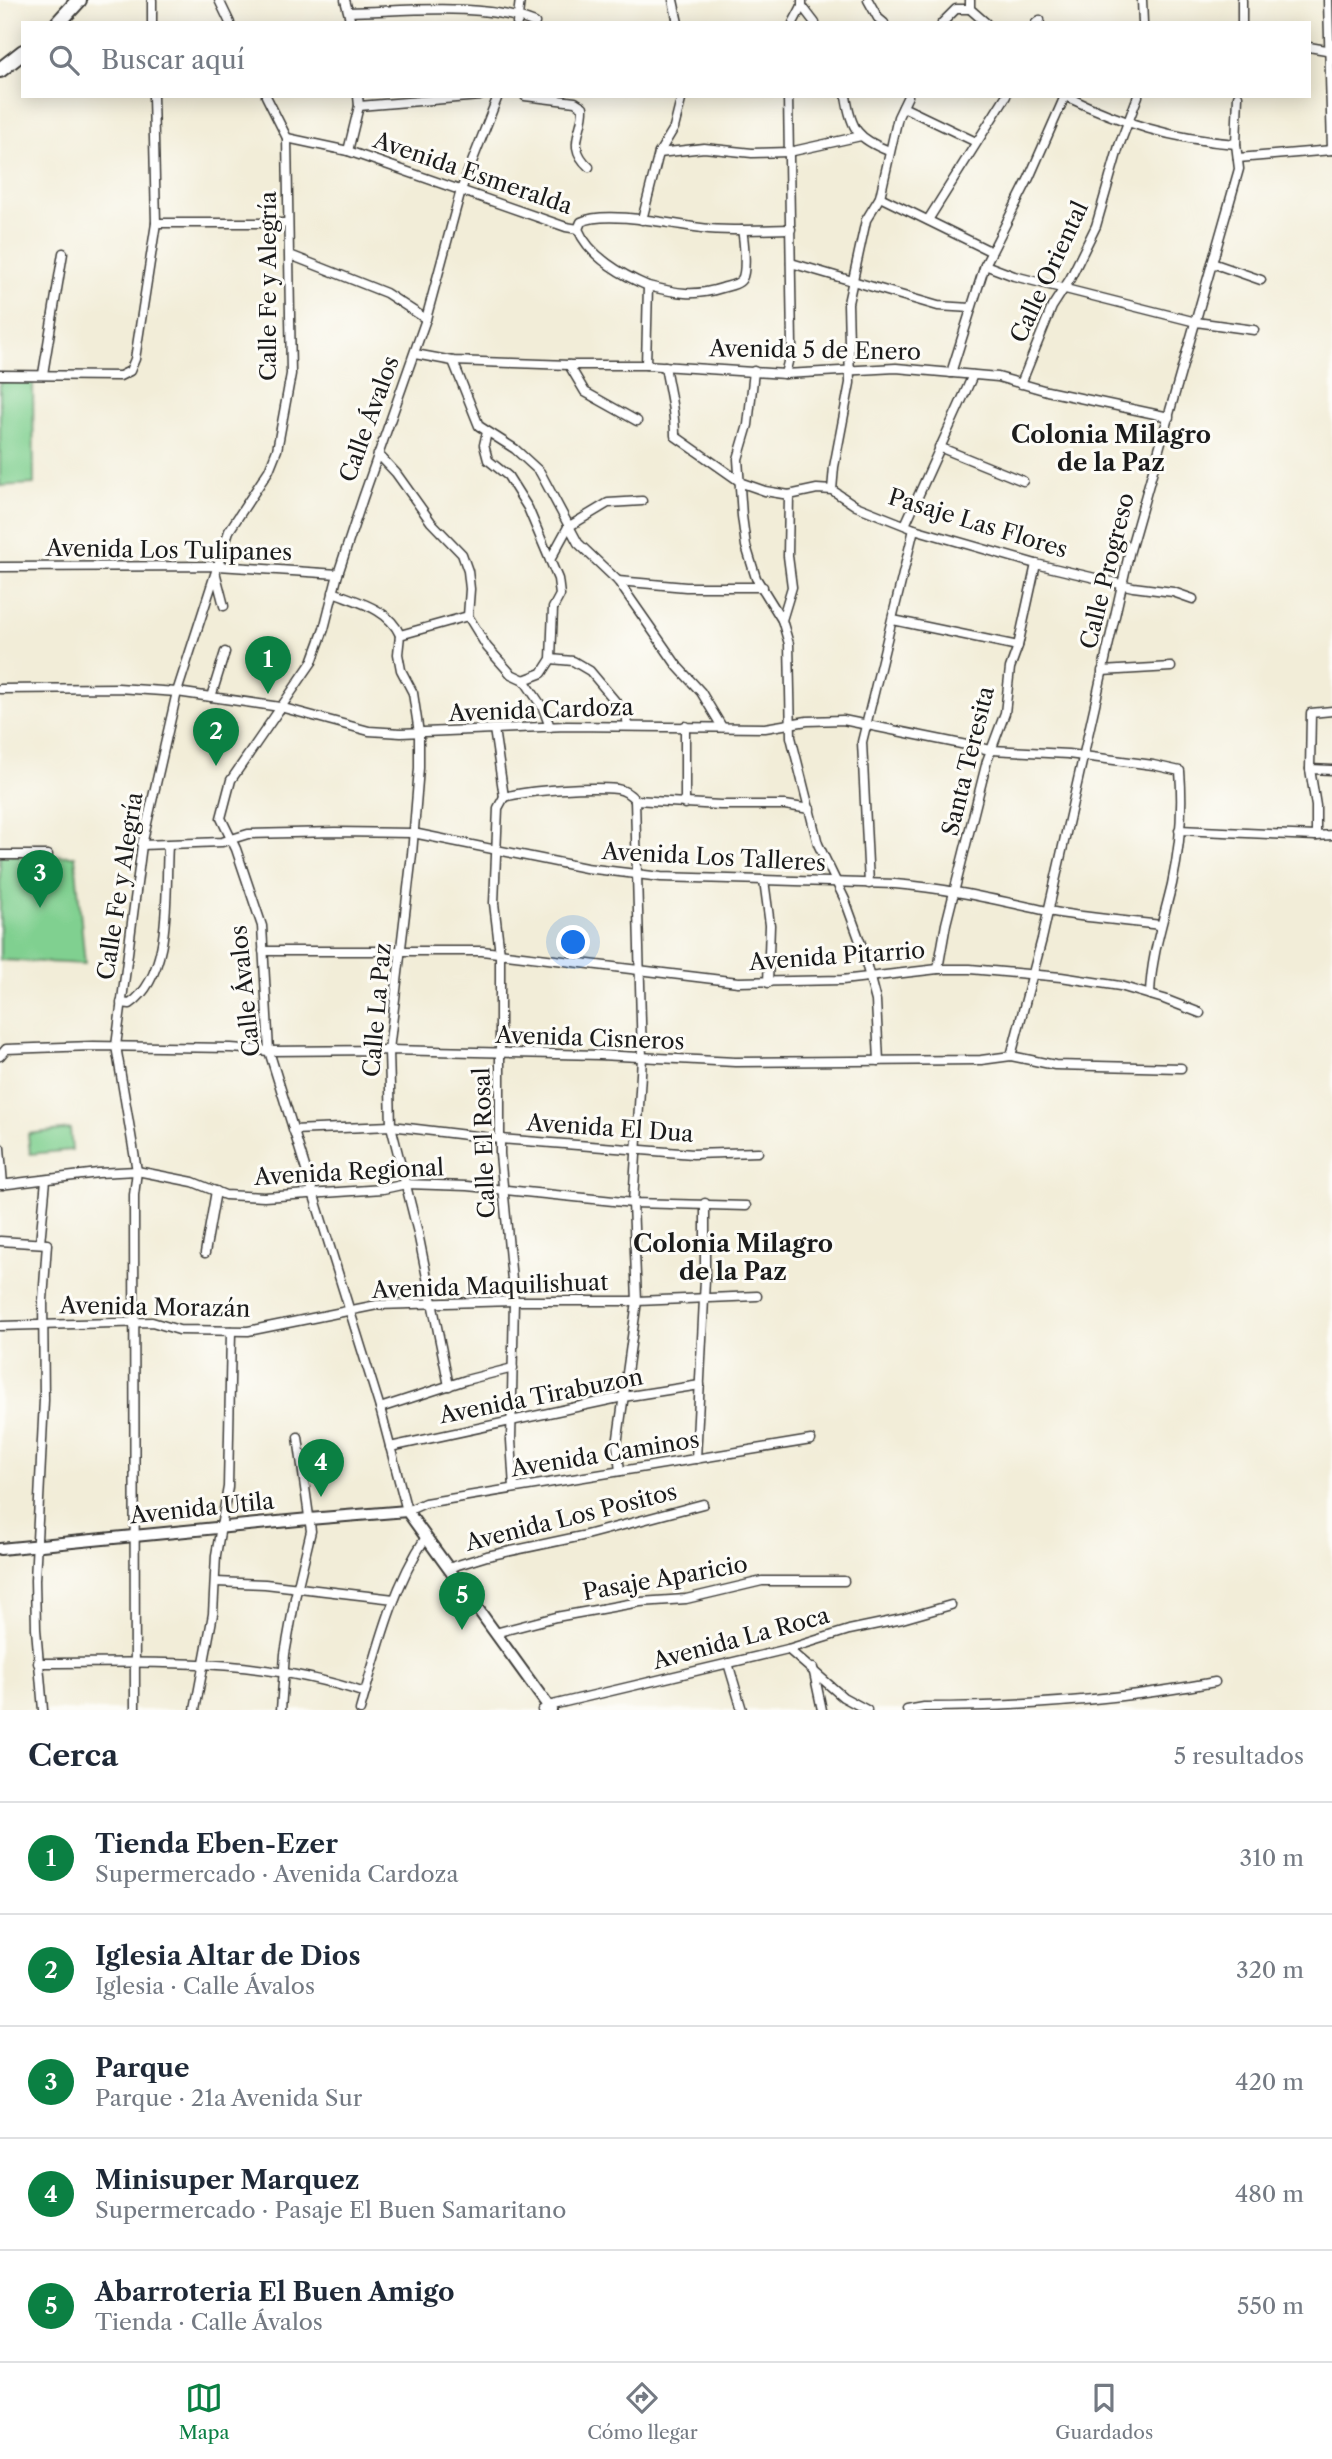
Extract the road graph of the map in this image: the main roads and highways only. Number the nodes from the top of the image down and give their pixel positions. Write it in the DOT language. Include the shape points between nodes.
graph roads {
  1 [pos="79,0"];
  2 [pos="60,21"];
  3 [pos="21,53"];
  4 [pos="0,69"];
  1 -- 2 [label="highway"];
  3 -- 4 [label="highway"];
}
